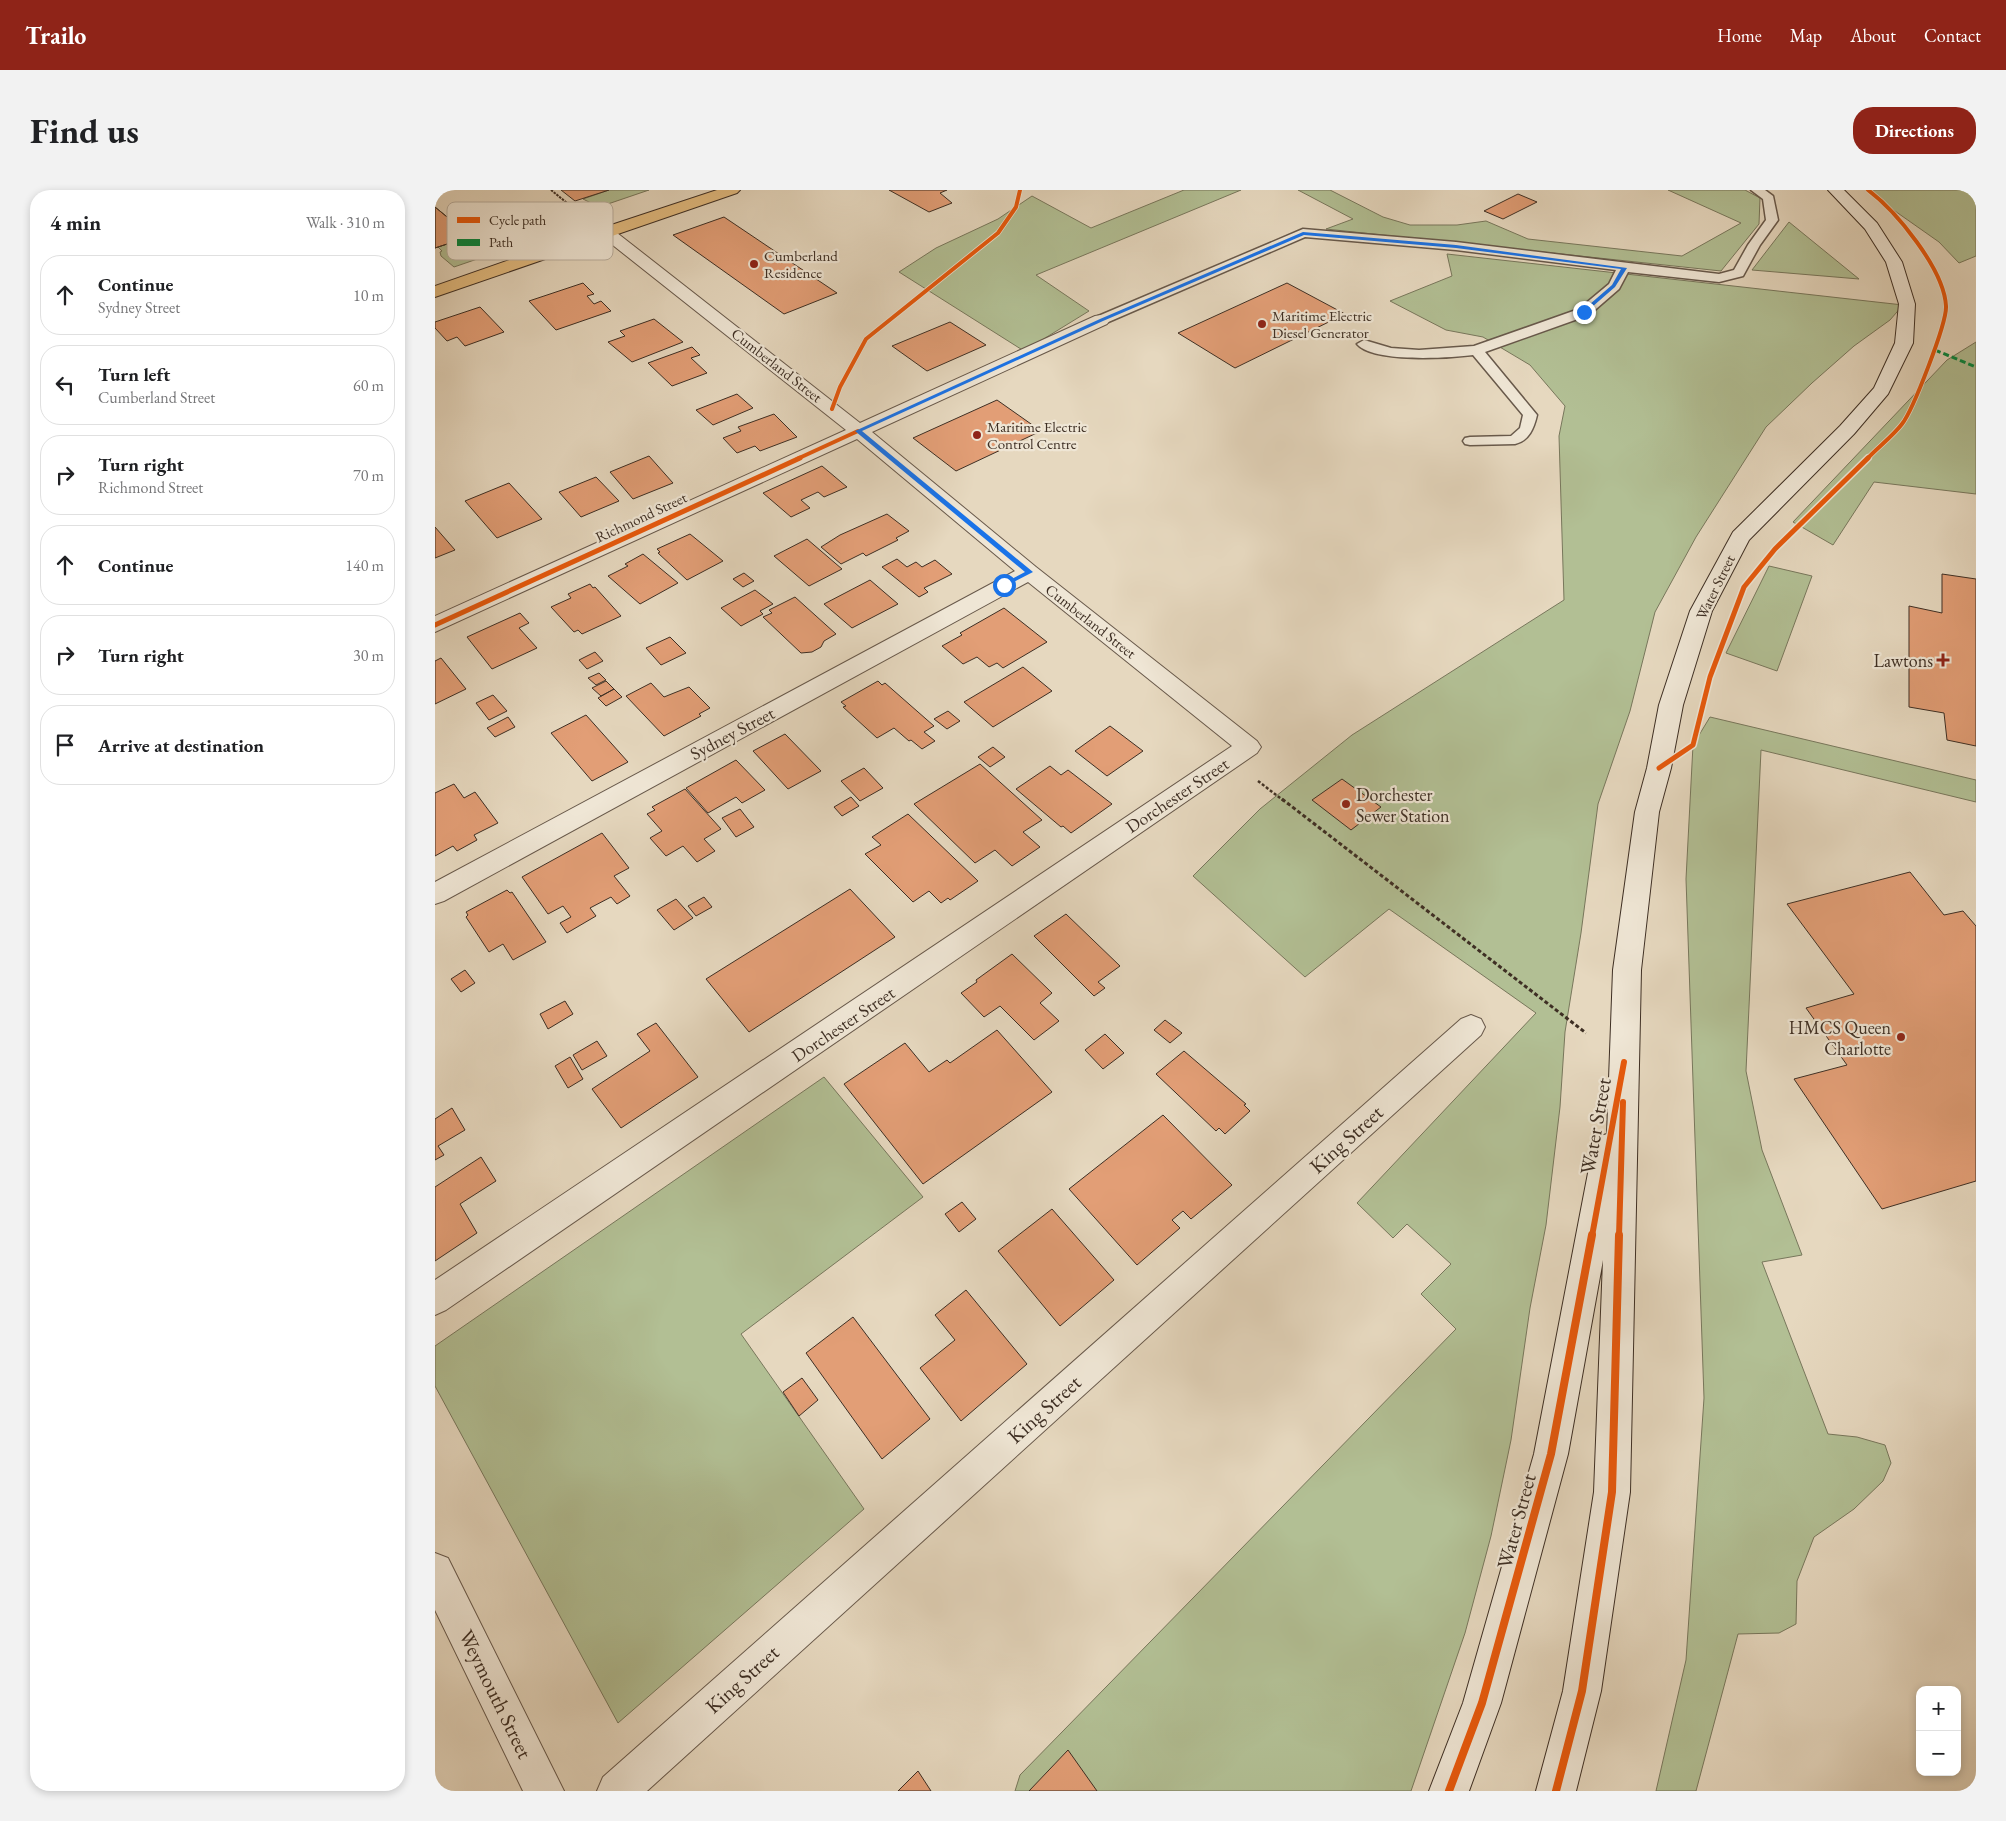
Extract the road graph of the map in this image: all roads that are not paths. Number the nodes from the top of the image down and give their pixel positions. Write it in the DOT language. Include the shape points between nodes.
graph roads {
  1 [pos="732,190"];
  2 [pos="1757,190"];
  3 [pos="1836,190"];
  4 [pos="613,230"];
  5 [pos="613,238"];
  6 [pos="526,260"];
  7 [pos="1624,268"];
  8 [pos="435,292"];
  9 [pos="1101,320"];
  10 [pos="1364,344"];
  11 [pos="1476,350"];
  12 [pos="858,431"];
  13 [pos="1470,441"];
  14 [pos="1029,572"];
  15 [pos="435,626"];
  16 [pos="1239,753"];
  17 [pos="435,894"];
  18 [pos="1471,1027"];
  19 [pos="1624,1062"];
  20 [pos="435,1299"];
  21 [pos="435,1571"];
  22 [pos="545,1791"];
  23 [pos="617,1791"];
  24 [pos="1449,1791"];
  25 [pos="1556,1791"];
  1 -- 4 [label="main road"];
  2 -- 7 [label="lane" via="1769,198 1771,220 1739,273 1719,278"];
  3 -- 19 [label="street, Water Street" via="1871,226 1893,262 1907,304 1904,343 1882,390 1740,538 1701,612 1671,705 1647,812 1627,970"];
  5 -- 12 [label="street, Cumberland Street"];
  6 -- 8 [label="main road"];
  7 -- 9 [label="lane" via="1456,246 1303,233"];
  7 -- 11 [label="lane" via="1614,286 1584,312"];
  9 -- 12 [label="street, Richmond Street"];
  10 -- 11 [label="lane" via="1404,355 1429,356"];
  11 -- 13 [label="lane" via="1530,415 1527,429 1515,440"];
  12 -- 14 [label="street, Cumberland Street"];
  12 -- 15 [label="street, Richmond Street"];
  14 -- 16 [label="street, Cumberland Street"];
  14 -- 17 [label="street, Sydney Street"];
  16 -- 20 [label="street, Dorchester Street"];
  18 -- 23 [label="street, King Street"];
  19 -- 24 [label="street, Water Street" via="1551,1454 1482,1704"];
  19 -- 25 [label="street, Water Street" via="1612,1492 1582,1691"];
  21 -- 22 [label="street, Weymouth Street"];
}
